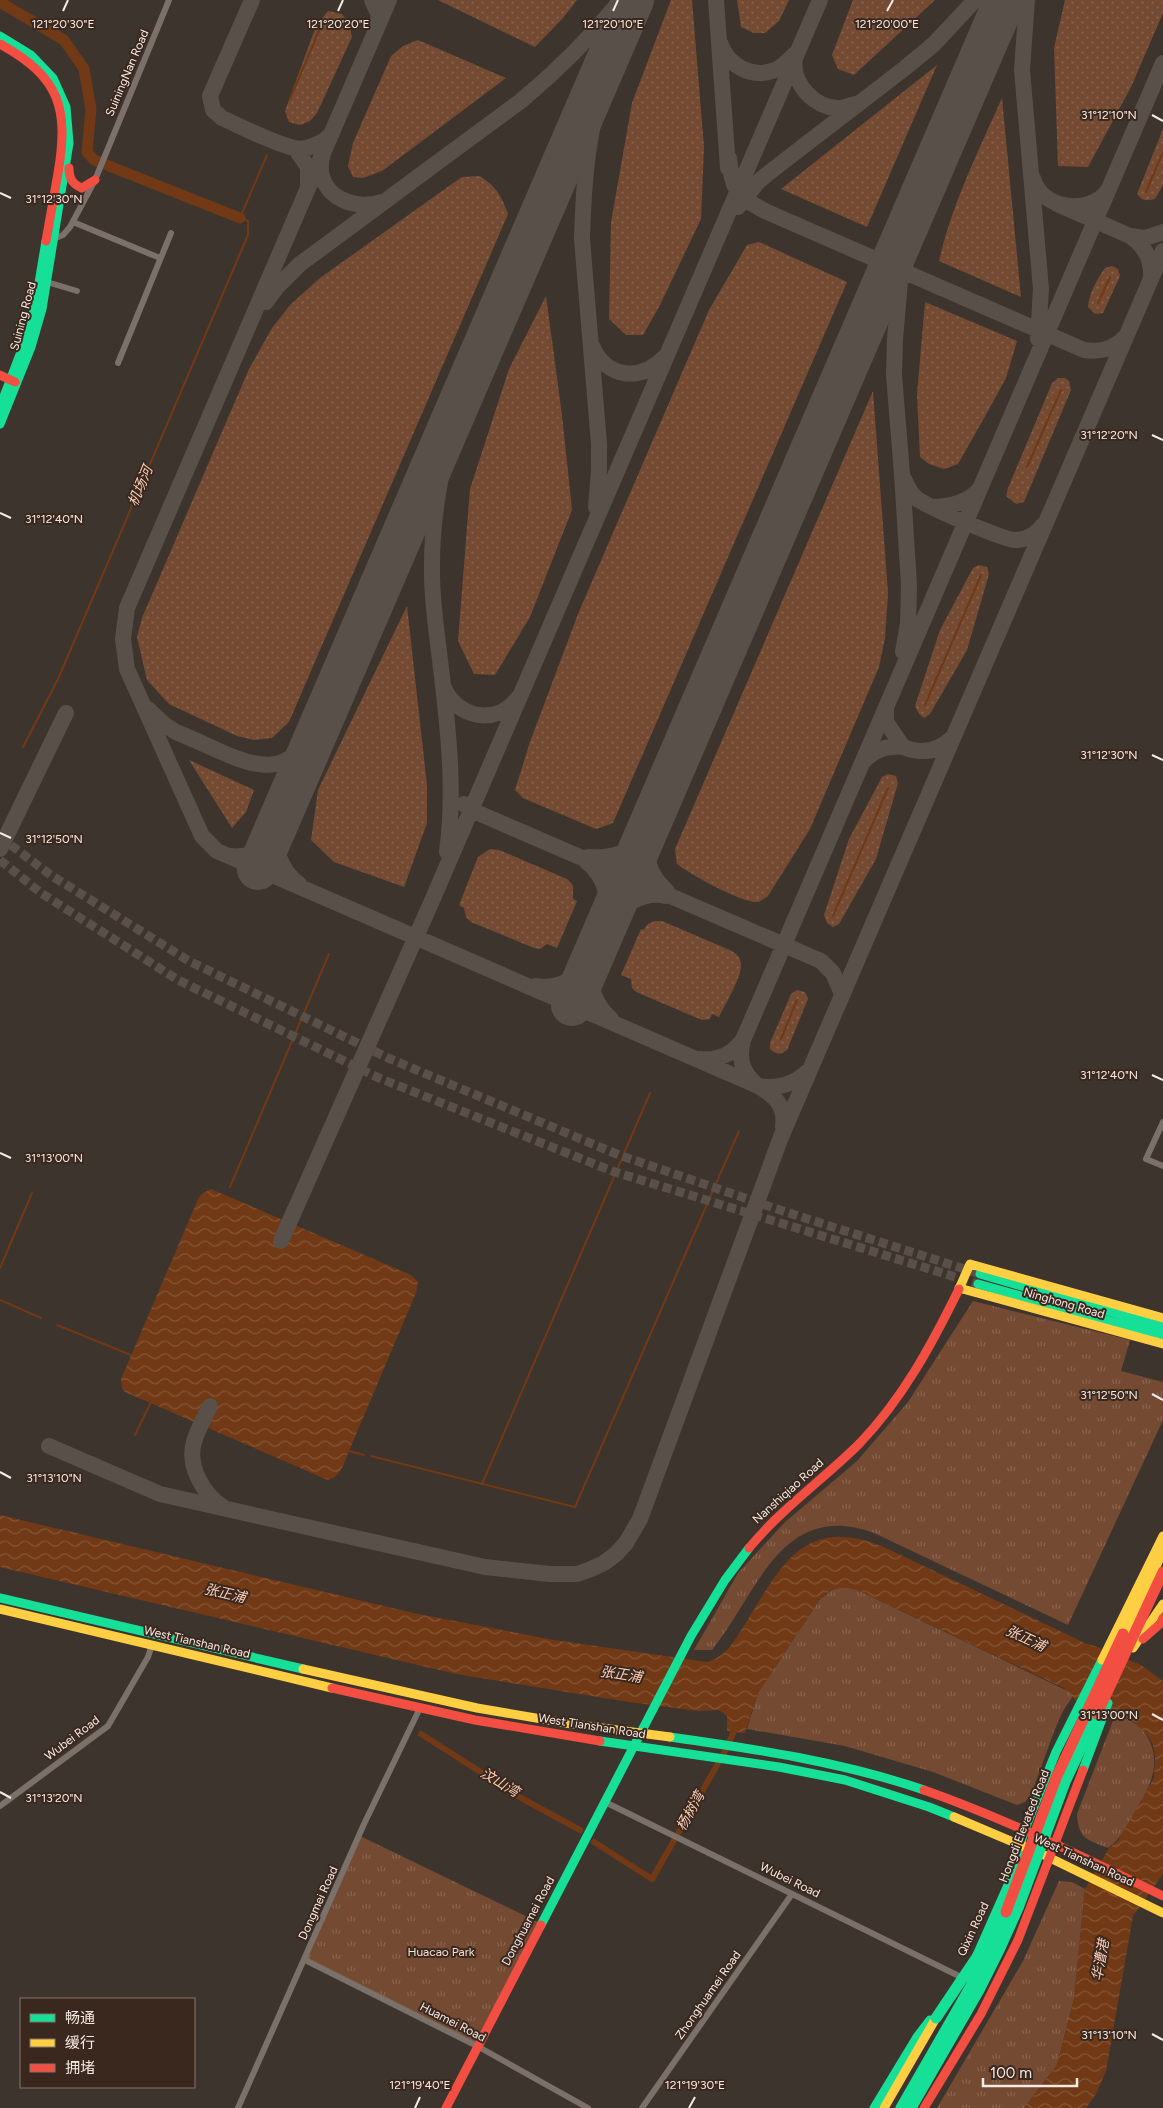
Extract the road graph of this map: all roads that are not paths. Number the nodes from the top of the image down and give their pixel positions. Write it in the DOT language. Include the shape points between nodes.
graph roads {
  1 [pos="169,0"];
  2 [pos="0,36"];
  3 [pos="0,44"];
  4 [pos="69,143"];
  5 [pos="94,180"];
  6 [pos="73,222"];
  7 [pos="171,233"];
  8 [pos="51,240"];
  9 [pos="160,258"];
  10 [pos="47,282"];
  11 [pos="76,291"];
  12 [pos="118,363"];
  13 [pos="0,375"];
  14 [pos="14,382"];
  15 [pos="0,407"];
  16 [pos="0,424"];
  17 [pos="1163,1122"];
  18 [pos="1163,1166"];
  19 [pos="970,1264"];
  20 [pos="959,1288"];
  21 [pos="1161,1323"];
  22 [pos="1163,1336"];
  23 [pos="1163,1344"];
  24 [pos="1163,1536"];
  25 [pos="1163,1549"];
  26 [pos="1163,1572"];
  27 [pos="1163,1584"];
  28 [pos="0,1598"];
  29 [pos="0,1609"];
  30 [pos="32,1611"];
  31 [pos="1162,1611"];
  32 [pos="152,1646"];
  33 [pos="1131,1652"];
  34 [pos="420,1708"];
  35 [pos="639,1734"];
  36 [pos="633,1746"];
  37 [pos="605,1802"];
  38 [pos="0,1806"];
  39 [pos="1025,1829"];
  40 [pos="1055,1843"];
  41 [pos="1020,1844"];
  42 [pos="1050,1858"];
  43 [pos="792,1894"];
  44 [pos="1159,1894"];
  45 [pos="1009,1904"];
  46 [pos="1163,1913"];
  47 [pos="305,1960"];
  48 [pos="964,1979"];
  49 [pos="957,1992"];
  50 [pos="477,2046"];
  51 [pos="238,2108"];
  52 [pos="446,2108"];
  53 [pos="588,2108"];
  54 [pos="642,2108"];
  55 [pos="874,2108"];
  56 [pos="884,2108"];
  57 [pos="890,2108"];
  58 [pos="901,2108"];
  59 [pos="911,2108"];
  60 [pos="924,2108"];
  1 -- 5 [label="street, SuiningNan Road"];
  2 -- 4 [label="main road" via="43,64 54,78 68,110"];
  3 -- 8 [label="main road" via="38,68 49,82 62,112 63,143"];
  4 -- 5 [label="main road" via="70,180 82,188"];
  4 -- 8 [label="main road"];
  5 -- 6 [label="street, SuiningNan Road"];
  6 -- 8 [label="street, SuiningNan Road" via="63,234"];
  6 -- 9 [label="street"];
  7 -- 9 [label="street"];
  8 -- 10 [label="main road, Suining Road"];
  8 -- 14 [label="main road, Suining Road"];
  9 -- 12 [label="street"];
  10 -- 11 [label="street"];
  10 -- 14 [label="main road, Suining Road" via="31,347"];
  13 -- 14 [label="main road"];
  14 -- 15 [label="main road, Suining Road"];
  14 -- 16 [label="main road, Suining Road"];
  17 -- 18 [label="street" via="1146,1159"];
  19 -- 20 [label="main road, Nanshiqiao Road"];
  19 -- 21 [label="main road, Ninghong Road" via="1116,1304"];
  20 -- 23 [label="main road, Ninghong Road"];
  20 -- 35 [label="main road, Nanshiqiao Road" via="920,1364 889,1410 855,1448 780,1515 725,1578 710,1599"];
  21 -- 22 [label="main road, Ninghong Road" via="979,1279"];
  24 -- 39 [label="main road, Qixin Road" via="1056,1752"];
  25 -- 45 [label="main road, Hongdi Elevated Road, bridge" via="1056,1778"];
  26 -- 59 [label="main road, Hongdi Elevated Road, bridge" via="1065,1782 1000,1948"];
  27 -- 33 [label="main road"];
  28 -- 30 [label="main road, West Tianshan Road"];
  29 -- 30 [label="main road, West Tianshan Road"];
  30 -- 32 [label="main road, West Tianshan Road"];
  30 -- 35 [label="main road, West Tianshan Road" via="477,1708"];
  31 -- 33 [label="main road"];
  32 -- 34 [label="main road, West Tianshan Road"];
  32 -- 38 [label="street, Wubei Road" via="108,1726"];
  33 -- 40 [label="main road" via="1103,1713"];
  34 -- 36 [label="main road, West Tianshan Road"];
  34 -- 47 [label="street, Dongmei Road" via="364,1824"];
  35 -- 36 [label="main road, Nanshiqiao Road"];
  35 -- 39 [label="main road, West Tianshan Road" via="816,1760 934,1794"];
  36 -- 37 [label="main road, Donghuamei Road"];
  36 -- 41 [label="main road, West Tianshan Road" via="813,1773 869,1787"];
  37 -- 43 [label="street, Wubei Road"];
  37 -- 50 [label="main road, Donghuamei Road"];
  39 -- 40 [label="main road, West Tianshan Road"];
  39 -- 41 [label="main road, Qixin Road"];
  40 -- 42 [label="main road"];
  40 -- 44 [label="main road, West Tianshan Road"];
  41 -- 42 [label="main road, West Tianshan Road"];
  41 -- 48 [label="main road, Qixin Road" via="997,1912"];
  42 -- 46 [label="main road, West Tianshan Road"];
  42 -- 60 [label="main road" via="1018,1940 981,2014"];
  43 -- 48 [label="street, Wubei Road"];
  43 -- 54 [label="street, Zhonghuamei Road"];
  45 -- 56 [label="main road, bridge" via="980,1954 936,2018"];
  45 -- 58 [label="main road, Hongdi Elevated Road, bridge" via="971,1986"];
  47 -- 50 [label="street, Huamei Road"];
  47 -- 51 [label="street, Dongmei Road"];
  48 -- 49 [label="main road, Qixin Road"];
  49 -- 55 [label="main road" via="938,2009 917,2037"];
  49 -- 57 [label="main road, Qixin Road"];
  50 -- 52 [label="main road, Donghuamei Road"];
  50 -- 53 [label="street, Huamei Road"];
}
